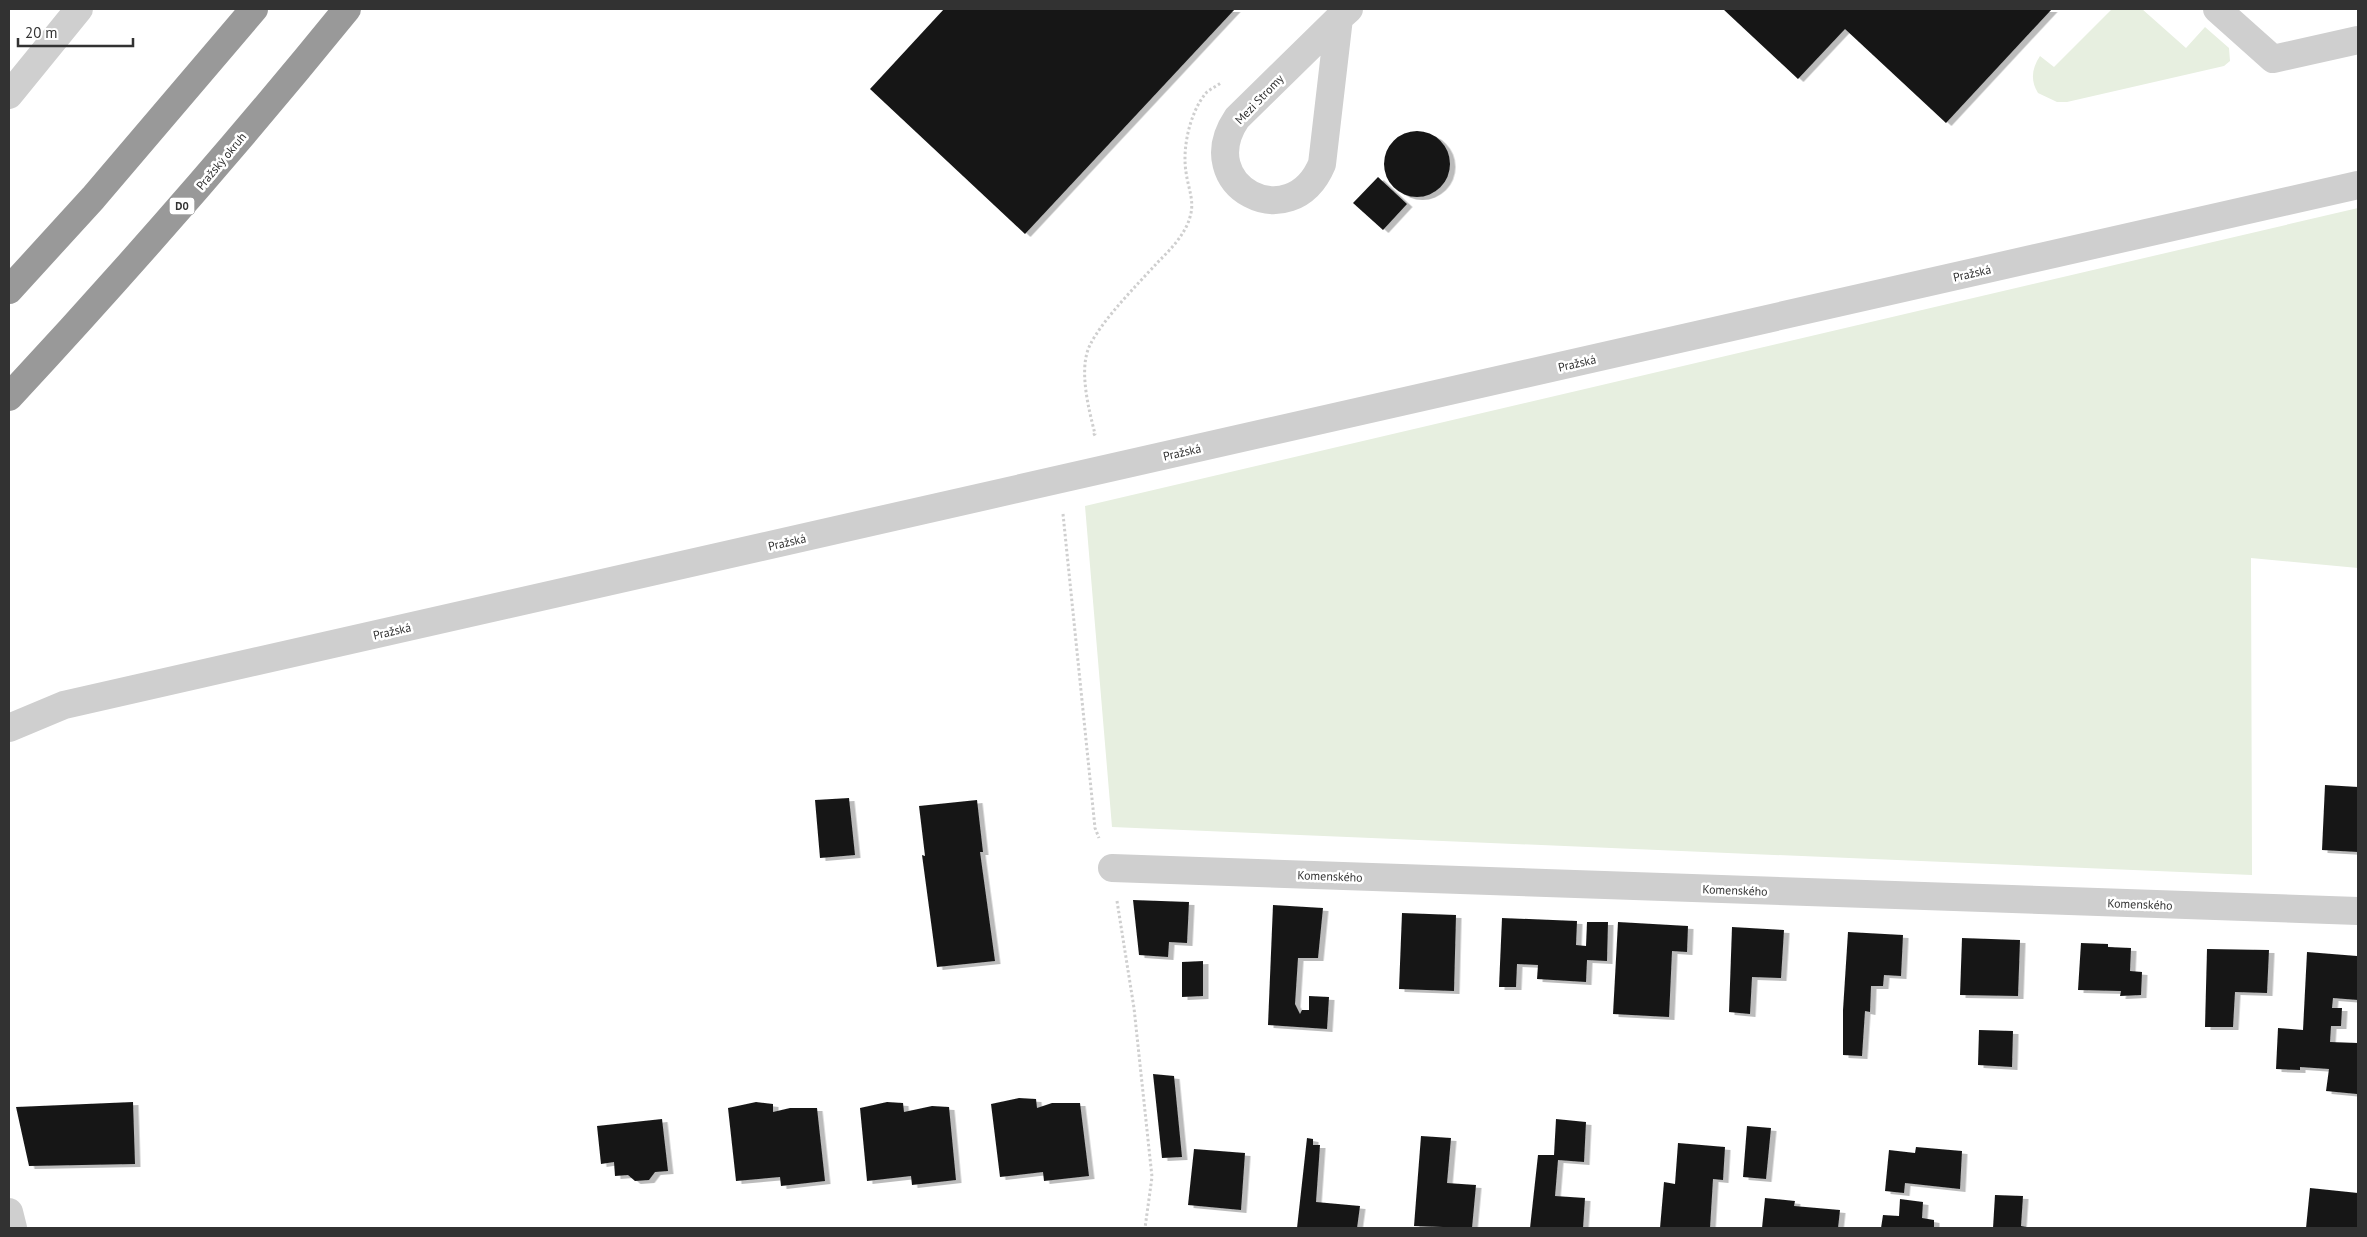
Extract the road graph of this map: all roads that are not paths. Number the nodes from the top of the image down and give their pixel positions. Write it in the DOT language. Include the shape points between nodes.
graph roads {
  1 [pos="79,9"];
  2 [pos="254,9"];
  3 [pos="347,9"];
  4 [pos="2217,9"];
  5 [pos="1344,14"];
  6 [pos="2358,40"];
  7 [pos="9,96"];
  8 [pos="2358,185"];
  9 [pos="9,290"];
  10 [pos="9,396"];
  11 [pos="9,728"];
  12 [pos="1112,868"];
  13 [pos="2358,911"];
  14 [pos="9,1212"];
  15 [pos="12,1228"];
  1 -- 7 [label="street"];
  2 -- 9 [label="highway" via="111,177"];
  3 -- 10 [label="highway, Pražský okruh / D0" via="206,179"];
  4 -- 6 [label="street" via="2273,59"];
  5 -- 5 [label="street, Mezi Stromy" via="1322,164 1317,176 1308,187 1283,200 1258,198 1237,184 1230,174 1225,160 1228,131 1237,118"];
  8 -- 11 [label="street, Pražská" via="64,705"];
  12 -- 13 [label="street, Komenského"];
  14 -- 15 [label="street"];
}
